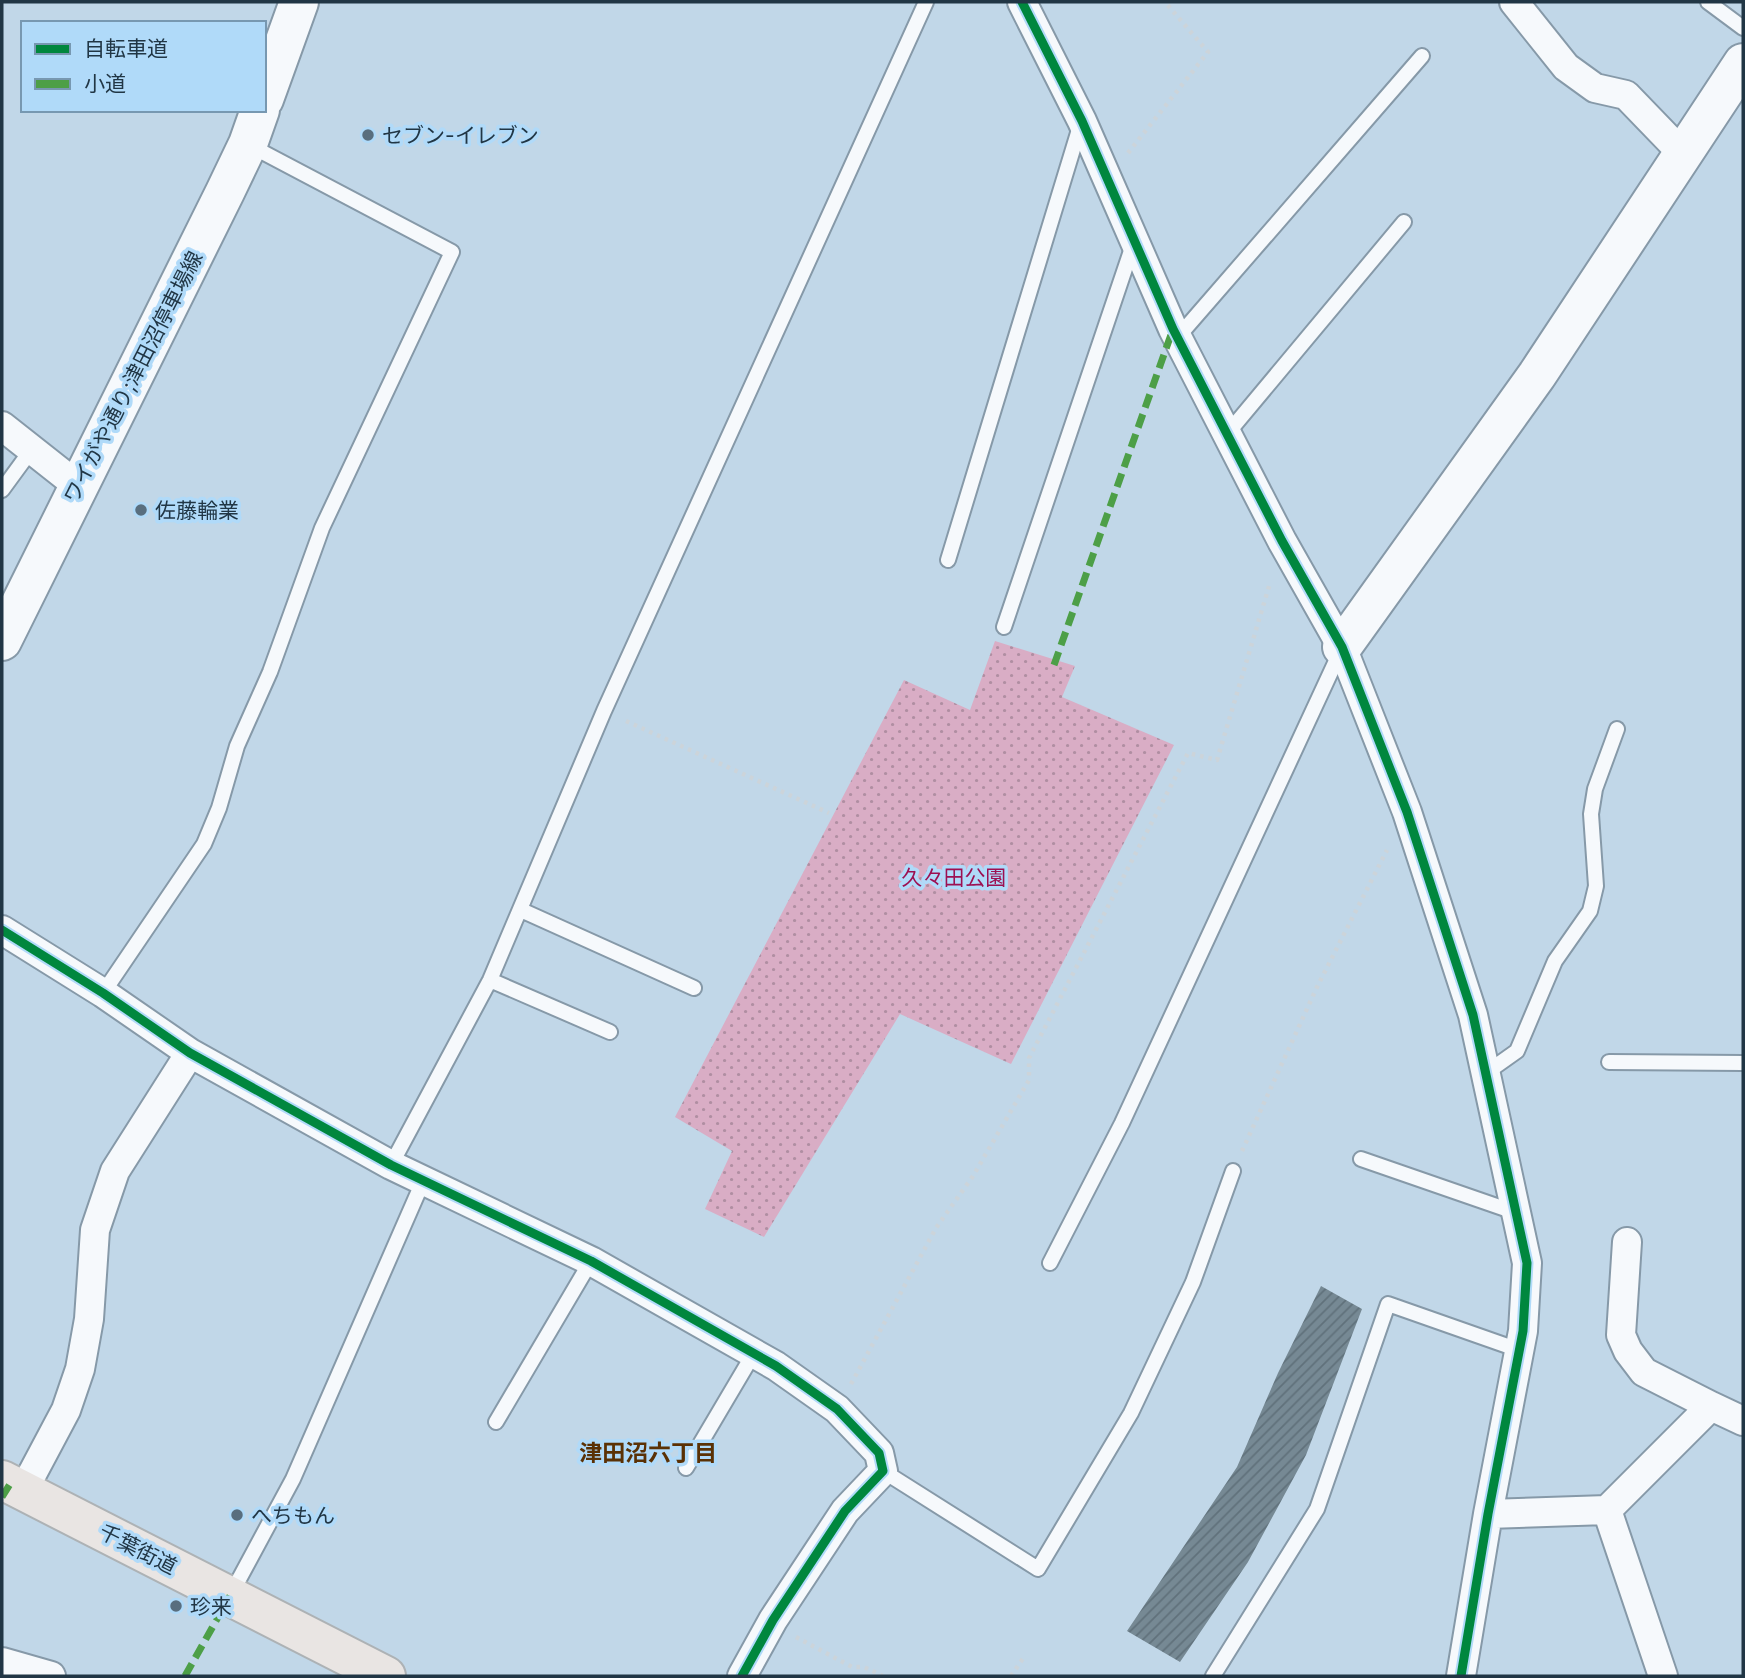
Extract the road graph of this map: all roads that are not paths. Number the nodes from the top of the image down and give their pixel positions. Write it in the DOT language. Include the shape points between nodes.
graph roads {
  1 [pos="299,2"];
  2 [pos="926,2"];
  3 [pos="1022,2"];
  4 [pos="1514,2"];
  5 [pos="1709,2"];
  6 [pos="1743,28"];
  7 [pos="1422,56"];
  8 [pos="1743,63"];
  9 [pos="266,93"];
  10 [pos="1082,121"];
  11 [pos="254,127"];
  12 [pos="1683,154"];
  13 [pos="1404,222"];
  14 [pos="1134,240"];
  15 [pos="1177,338"];
  16 [pos="2,426"];
  17 [pos="1227,434"];
  18 [pos="32,449"];
  19 [pos="78,486"];
  20 [pos="2,490"];
  21 [pos="948,560"];
  22 [pos="1004,627"];
  23 [pos="2,641"];
  24 [pos="1342,647"];
  25 [pos="1617,729"];
  26 [pos="521,911"];
  27 [pos="2,930"];
  28 [pos="490,980"];
  29 [pos="694,988"];
  30 [pos="103,993"];
  31 [pos="610,1032"];
  32 [pos="190,1053"];
  33 [pos="1609,1062"];
  34 [pos="1743,1063"];
  35 [pos="1486,1073"];
  36 [pos="1361,1158"];
  37 [pos="391,1165"];
  38 [pos="1233,1171"];
  39 [pos="424,1179"];
  40 [pos="1517,1213"];
  41 [pos="1627,1242"];
  42 [pos="591,1261"];
  43 [pos="1050,1264"];
  44 [pos="1519,1350"];
  45 [pos="754,1353"];
  46 [pos="1711,1406"];
  47 [pos="1743,1421"];
  48 [pos="496,1422"];
  49 [pos="686,1468"];
  50 [pos="883,1471"];
  51 [pos="13,1486"];
  52 [pos="1607,1510"];
  53 [pos="1488,1514"];
  54 [pos="230,1597"];
  55 [pos="2,1662"];
  56 [pos="51,1676"];
  57 [pos="386,1676"];
  58 [pos="742,1676"];
  59 [pos="1213,1676"];
  60 [pos="1461,1676"];
  61 [pos="1663,1676"];
  1 -- 9 [label="street"];
  2 -- 26 [label="lane" via="604,711"];
  3 -- 10 [label="street"];
  4 -- 12 [label="street" via="1566,67 1595,88 1626,95"];
  5 -- 6 [label="lane"];
  7 -- 15 [label="lane"];
  8 -- 12 [label="street"];
  10 -- 14 [label="street"];
  10 -- 21 [label="lane"];
  11 -- 19 [label="street, ワイがや通り;津田沼停車場線"];
  11 -- 30 [label="lane" via="452,252 321,528 204,844"];
  12 -- 24 [label="street" via="1537,374"];
  13 -- 17 [label="lane"];
  14 -- 15 [label="street"];
  14 -- 22 [label="lane"];
  15 -- 17 [label="street"];
  16 -- 18 [label="street"];
  17 -- 24 [label="street"];
  18 -- 19 [label="street"];
  18 -- 20 [label="lane"];
  19 -- 23 [label="street, ワイがや通り;津田沼停車場線"];
  24 -- 35 [label="street" via="1407,812 1473,1015"];
  24 -- 43 [label="lane" via="1122,1123"];
  25 -- 35 [label="lane" via="1591,814 1596,886 1590,911 1555,961 1517,1051"];
  26 -- 28 [label="lane"];
  26 -- 29 [label="lane"];
  27 -- 30 [label="street"];
  28 -- 31 [label="lane"];
  28 -- 37 [label="lane"];
  30 -- 32 [label="street"];
  32 -- 37 [label="street"];
  32 -- 51 [label="street" via="114,1171 95,1230 89,1319 80,1369 66,1410"];
  33 -- 34 [label="lane"];
  35 -- 40 [label="street"];
  36 -- 40 [label="lane"];
  37 -- 39 [label="street"];
  38 -- 50 [label="lane" via="1193,1282 1131,1413 1038,1569"];
  39 -- 42 [label="street"];
  39 -- 54 [label="lane" via="293,1479"];
  40 -- 44 [label="street" via="1527,1263"];
  41 -- 46 [label="street" via="1621,1335 1628,1352 1644,1372"];
  42 -- 45 [label="street"];
  42 -- 48 [label="lane"];
  44 -- 53 [label="street"];
  44 -- 59 [label="lane" via="1388,1304 1317,1509"];
  45 -- 49 [label="lane"];
  45 -- 50 [label="street" via="837,1409 879,1453"];
  46 -- 47 [label="street"];
  46 -- 52 [label="street"];
  50 -- 58 [label="street" via="845,1511"];
  51 -- 54 [label="highway, 千葉街道"];
  52 -- 53 [label="street"];
  52 -- 61 [label="street"];
  53 -- 60 [label="street"];
  54 -- 57 [label="highway, 千葉街道"];
  55 -- 56 [label="street"];
}
